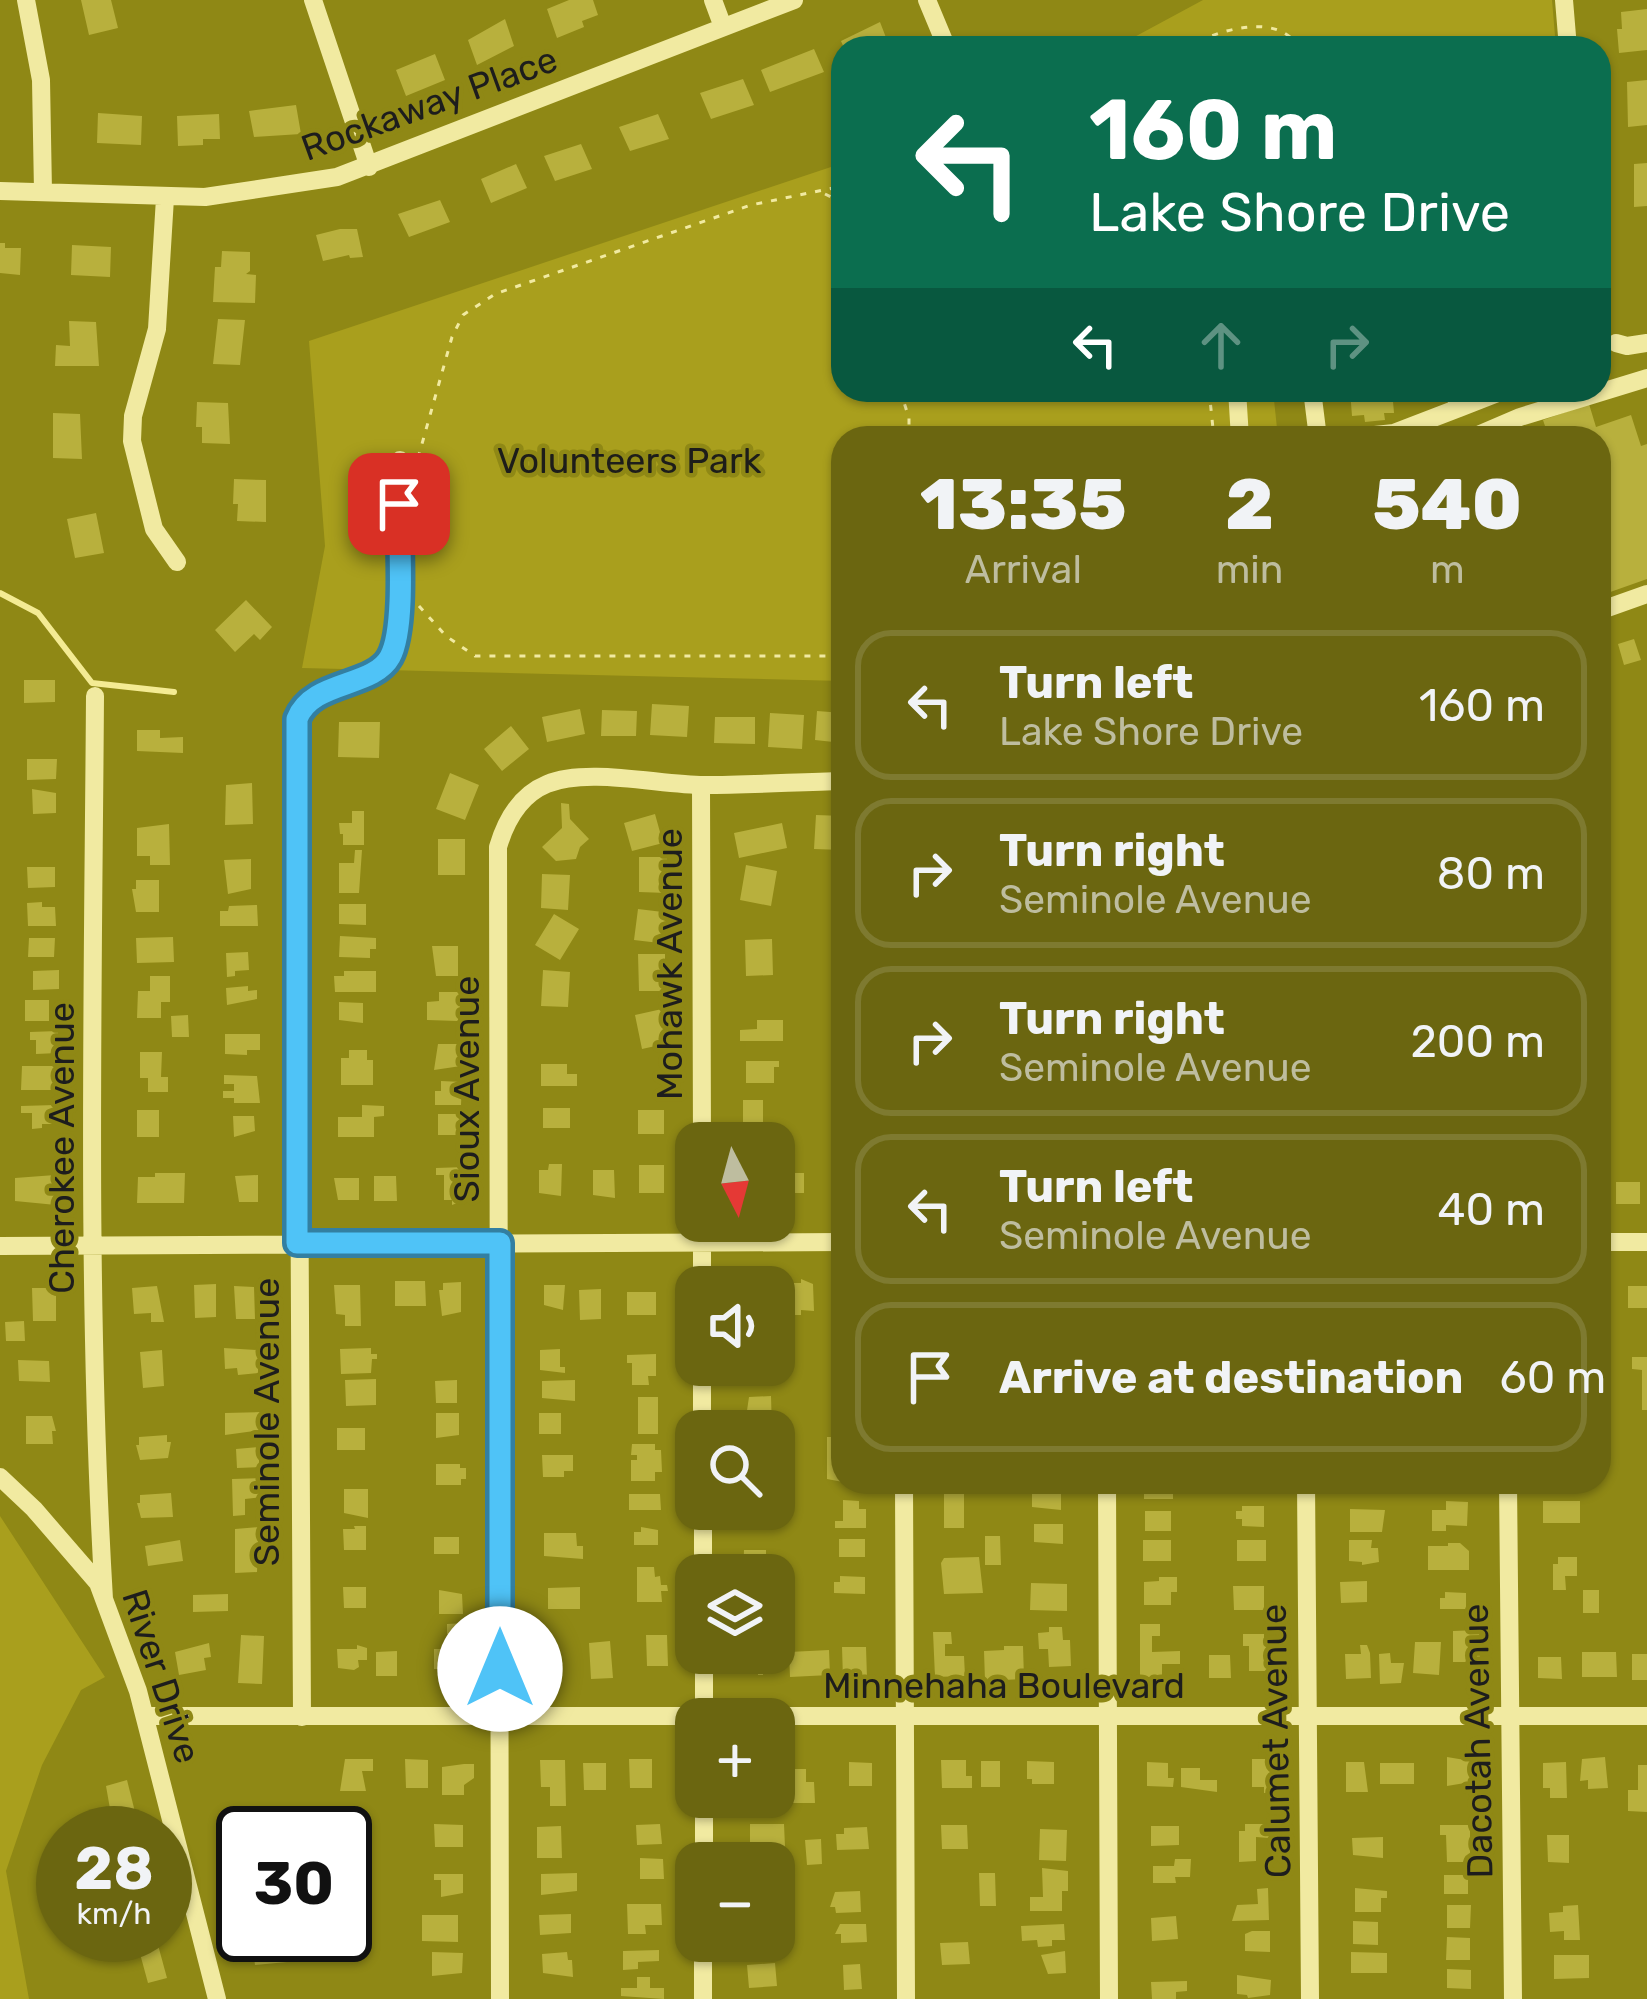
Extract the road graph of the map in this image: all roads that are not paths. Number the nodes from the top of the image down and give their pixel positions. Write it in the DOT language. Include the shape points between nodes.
graph roads {
  1 [pos="26,0"];
  2 [pos="313,0"];
  3 [pos="712,0"];
  4 [pos="794,0"];
  5 [pos="927,0"];
  6 [pos="1564,0"];
  7 [pos="722,27"];
  8 [pos="942,36"];
  9 [pos="1567,36"];
  10 [pos="368,167"];
  11 [pos="0,190"];
  12 [pos="43,193"];
  13 [pos="165,198"];
  14 [pos="1611,338"];
  15 [pos="1616,343"];
  16 [pos="1647,344"];
  17 [pos="1611,347"];
  18 [pos="1647,378"];
  19 [pos="1611,389"];
  20 [pos="1451,402"];
  21 [pos="1569,402"];
  22 [pos="1526,415"];
  23 [pos="1407,426"];
  24 [pos="1500,426"];
  25 [pos="1528,426"];
  26 [pos="400,460"];
  27 [pos="177,562"];
  28 [pos="1647,594"];
  29 [pos="1611,607"];
  30 [pos="95,696"];
  31 [pos="831,781"];
  32 [pos="701,785"];
  33 [pos="702,1122"];
  34 [pos="831,1242"];
  35 [pos="1611,1242"];
  36 [pos="1647,1242"];
  37 [pos="297,1243"];
  38 [pos="500,1243"];
  39 [pos="701,1243"];
  40 [pos="94,1244"];
  41 [pos="0,1246"];
  42 [pos="702,1266"];
  43 [pos="0,1477"];
  44 [pos="904,1494"];
  45 [pos="1107,1494"];
  46 [pos="1306,1494"];
  47 [pos="1508,1494"];
  48 [pos="104,1599"];
  49 [pos="145,1716"];
  50 [pos="500,1716"];
  51 [pos="1647,1716"];
  52 [pos="302,1717"];
  53 [pos="1510,1717"];
  54 [pos="675,1718"];
  55 [pos="795,1718"];
  56 [pos="903,1718"];
  57 [pos="1307,1718"];
  58 [pos="1108,1719"];
  59 [pos="704,1962"];
  60 [pos="217,1999"];
  61 [pos="500,1999"];
  62 [pos="703,1999"];
  63 [pos="906,1999"];
  64 [pos="1109,1999"];
  65 [pos="1310,1999"];
  66 [pos="1513,1999"];
  1 -- 12 [label="street" via="41,80"];
  2 -- 10 [label="street"];
  3 -- 7 [label="street"];
  4 -- 7 [label="street, Rockaway Place"];
  5 -- 8 [label="street"];
  6 -- 9 [label="street"];
  7 -- 10 [label="street, Rockaway Place"];
  10 -- 13 [label="street, Rockaway Place" via="297,185"];
  11 -- 12 [label="street, Rockaway Place"];
  12 -- 13 [label="street, Rockaway Place"];
  13 -- 27 [label="street" via="157,329 132,441 154,530"];
  14 -- 15 [label="street"];
  15 -- 16 [label="street"];
  15 -- 17 [label="street"];
  18 -- 19 [label="street"];
  20 -- 23 [label="street"];
  21 -- 22 [label="street"];
  22 -- 24 [label="street"];
  22 -- 25 [label="street"];
  26 -- 37 [label="street, Seminole Avenue" via="390,658 315,697 297,719"];
  28 -- 29 [label="street"];
  30 -- 40 [label="street, Cherokee Avenue"];
  31 -- 32 [label="street, Sioux Avenue"];
  32 -- 33 [label="street, Mohawk Avenue"];
  32 -- 38 [label="street, Sioux Avenue" via="560,780 528,795 506,824 498,847"];
  34 -- 39 [label="street"];
  35 -- 36 [label="street"];
  37 -- 38 [label="street"];
  37 -- 40 [label="street"];
  37 -- 52 [label="street, Seminole Avenue"];
  38 -- 39 [label="street"];
  38 -- 50 [label="street, Sioux Avenue"];
  39 -- 42 [label="street"];
  40 -- 41 [label="street"];
  40 -- 48 [label="street, Cherokee Avenue"];
  43 -- 48 [label="street, River Drive"];
  44 -- 56 [label="street"];
  45 -- 58 [label="street"];
  46 -- 57 [label="street, Calumet Avenue"];
  47 -- 53 [label="street, Dacotah Avenue"];
  48 -- 49 [label="street, River Drive"];
  49 -- 52 [label="street, Minnehaha Boulevard"];
  49 -- 60 [label="street, River Drive"];
  50 -- 52 [label="street, Minnehaha Boulevard"];
  50 -- 54 [label="street, Minnehaha Boulevard"];
  50 -- 61 [label="street, Sioux Avenue"];
  51 -- 53 [label="street, Minnehaha Boulevard"];
  53 -- 57 [label="street, Minnehaha Boulevard"];
  53 -- 66 [label="street, Dacotah Avenue"];
  55 -- 56 [label="street, Minnehaha Boulevard"];
  56 -- 58 [label="street, Minnehaha Boulevard"];
  56 -- 63 [label="street"];
  57 -- 58 [label="street, Minnehaha Boulevard"];
  57 -- 65 [label="street, Calumet Avenue"];
  58 -- 64 [label="street"];
  59 -- 62 [label="street"];
}
